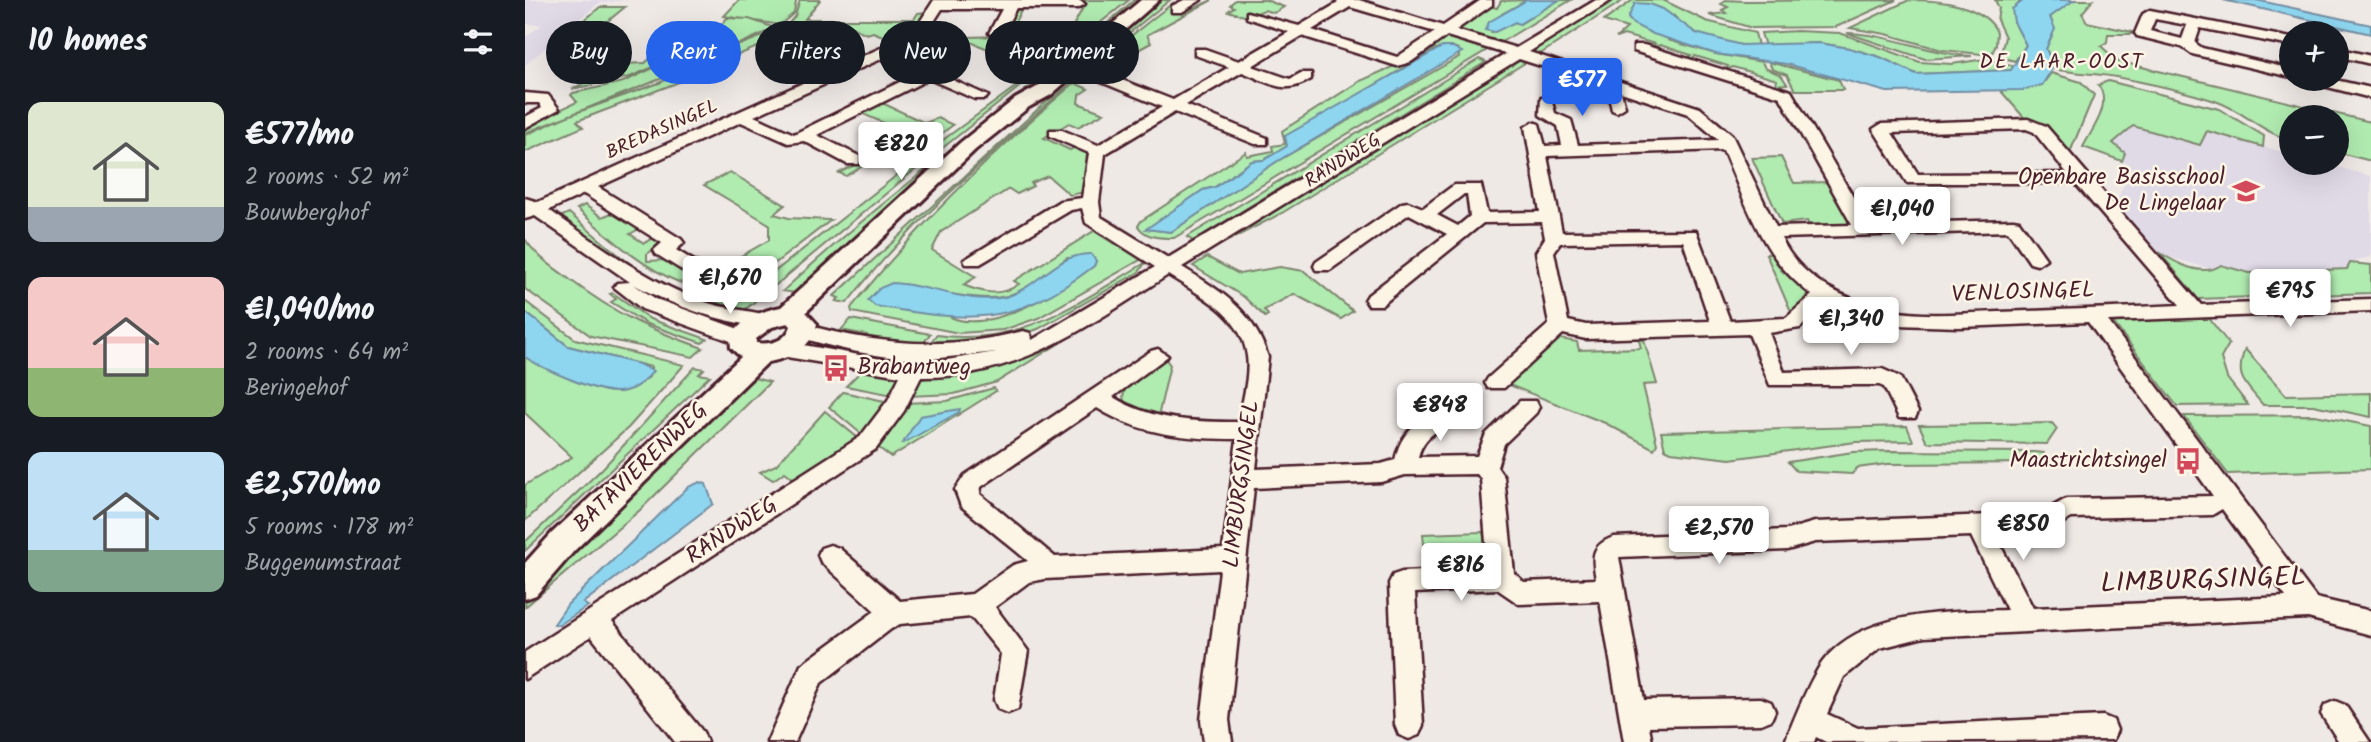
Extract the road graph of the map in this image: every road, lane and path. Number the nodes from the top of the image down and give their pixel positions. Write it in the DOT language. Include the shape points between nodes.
graph roads {
  1 [pos="1151,0"];
  2 [pos="1194,0"];
  3 [pos="1594,0"];
  4 [pos="1605,0"];
  5 [pos="1347,1"];
  6 [pos="1483,1"];
  7 [pos="940,3"];
  8 [pos="1011,3"];
  9 [pos="1078,4"];
  10 [pos="1177,9"];
  11 [pos="1252,15"];
  12 [pos="926,21"];
  13 [pos="1002,21"];
  14 [pos="2194,24"];
  15 [pos="1300,31"];
  16 [pos="1447,32"];
  17 [pos="2279,39"];
  18 [pos="2187,44"];
  19 [pos="1639,47"];
  20 [pos="1513,51"];
  21 [pos="1200,52"];
  22 [pos="879,53"];
  23 [pos="2349,55"];
  24 [pos="2371,60"];
  25 [pos="1240,66"];
  26 [pos="2279,71"];
  27 [pos="1306,76"];
  28 [pos="907,84"];
  29 [pos="952,84"];
  30 [pos="1119,84"];
  31 [pos="1618,85"];
  32 [pos="2349,87"];
  33 [pos="2371,93"];
  34 [pos="525,98"];
  35 [pos="974,99"];
  36 [pos="1546,101"];
  37 [pos="1175,107"];
  38 [pos="1617,107"];
  39 [pos="742,117"];
  40 [pos="525,123"];
  41 [pos="1532,127"];
  42 [pos="1056,133"];
  43 [pos="797,137"];
  44 [pos="1261,141"];
  45 [pos="1730,145"];
  46 [pos="1571,150"];
  47 [pos="1099,151"];
  48 [pos="1538,151"];
  49 [pos="853,160"];
  50 [pos="2080,178"];
  51 [pos="585,187"];
  52 [pos="1090,202"];
  53 [pos="528,211"];
  54 [pos="1424,216"];
  55 [pos="1550,217"];
  56 [pos="1479,218"];
  57 [pos="1863,229"];
  58 [pos="1458,233"];
  59 [pos="1769,233"];
  60 [pos="1554,238"];
  61 [pos="973,260"];
  62 [pos="2037,260"];
  63 [pos="1165,266"];
  64 [pos="1323,266"];
  65 [pos="700,273"];
  66 [pos="1824,294"];
  67 [pos="1375,300"];
  68 [pos="2371,305"];
  69 [pos="2196,311"];
  70 [pos="2093,315"];
  71 [pos="789,322"];
  72 [pos="1559,327"];
  73 [pos="1757,329"];
  74 [pos="1723,330"];
  75 [pos="757,347"];
  76 [pos="1158,356"];
  77 [pos="919,362"];
  78 [pos="1496,383"];
  79 [pos="1097,397"];
  80 [pos="1528,407"];
  81 [pos="1464,412"];
  82 [pos="1907,412"];
  83 [pos="1250,430"];
  84 [pos="1405,466"];
  85 [pos="1485,468"];
  86 [pos="1244,479"];
  87 [pos="2212,505"];
  88 [pos="1978,526"];
  89 [pos="830,555"];
  90 [pos="525,558"];
  91 [pos="1232,559"];
  92 [pos="1045,568"];
  93 [pos="1502,578"];
  94 [pos="525,584"];
  95 [pos="1609,590"];
  96 [pos="977,605"];
  97 [pos="2308,607"];
  98 [pos="895,613"];
  99 [pos="594,619"];
  100 [pos="2026,620"];
  101 [pos="2371,622"];
  102 [pos="525,667"];
  103 [pos="1007,700"];
  104 [pos="1761,710"];
  105 [pos="1633,713"];
  106 [pos="2335,714"];
  107 [pos="1409,725"];
  108 [pos="2103,730"];
  109 [pos="1804,731"];
  110 [pos="693,742"];
  111 [pos="781,742"];
  112 [pos="1218,742"];
  113 [pos="1638,742"];
  114 [pos="2355,742"];
  1 -- 71 [label="main road"];
  2 -- 10 [label="street"];
  3 -- 20 [label="street, RANDWEG"];
  4 -- 20 [label="street, RANDWEG"];
  5 -- 15 [label="street"];
  5 -- 16 [label="street, VENLOSINGEL"];
  6 -- 16 [label="street"];
  7 -- 8 [label="street"];
  7 -- 12 [label="street, BREDASINGEL"];
  8 -- 9 [label="street"];
  8 -- 13 [label="street"];
  11 -- 15 [label="street"];
  14 -- 17 [label="street"];
  14 -- 18 [label="street"];
  14 -- 18 [label="street" via="2150,14 2142,33"];
  15 -- 16 [label="street" via="1390,61 1402,61"];
  15 -- 25 [label="street"];
  16 -- 20 [label="street, VENLOSINGEL"];
  18 -- 26 [label="street" via="2197,51"];
  19 -- 57 [label="street" via="1786,94"];
  20 -- 31 [label="street, VENLOSINGEL"];
  20 -- 63 [label="street, RANDWEG"];
  21 -- 25 [label="street"];
  22 -- 39 [label="street, BREDASINGEL"];
  23 -- 24 [label="street"];
  25 -- 27 [label="street" via="1291,85"];
  25 -- 37 [label="street"];
  28 -- 43 [label="street"];
  29 -- 35 [label="street" via="980,96"];
  30 -- 37 [label="street"];
  31 -- 38 [label="street" via="1613,90"];
  31 -- 45 [label="street, VENLOSINGEL" via="1694,111 1716,126"];
  32 -- 33 [label="street"];
  34 -- 40 [label="street" via="543,99 551,109"];
  36 -- 46 [label="street" via="1548,115 1565,123"];
  37 -- 44 [label="street"];
  37 -- 47 [label="street"];
  39 -- 43 [label="street"];
  39 -- 51 [label="street, BREDASINGEL"];
  41 -- 48 [label="street"];
  42 -- 47 [label="street"];
  43 -- 49 [label="street"];
  45 -- 46 [label="street"];
  45 -- 59 [label="street, VENLOSINGEL"];
  46 -- 48 [label="street"];
  47 -- 52 [label="street"];
  48 -- 55 [label="street"];
  50 -- 50 [label="street" via="1913,179 1881,128 2028,124 2040,129"];
  50 -- 69 [label="street"];
  51 -- 53 [label="street, BREDASINGEL"];
  51 -- 65 [label="street" via="675,243 663,250"];
  52 -- 61 [label="street" via="1066,205"];
  52 -- 63 [label="street, LIMBURGSINGEL" via="1092,219"];
  53 -- 71 [label="street" via="672,300 699,309"];
  53 -- 75 [label="street" via="649,304"];
  54 -- 56 [label="street" via="1460,189 1475,189"];
  54 -- 58 [label="street"];
  54 -- 64 [label="street" via="1408,207"];
  55 -- 56 [label="street"];
  55 -- 60 [label="street"];
  56 -- 58 [label="street"];
  57 -- 59 [label="street"];
  57 -- 62 [label="street" via="2013,225"];
  58 -- 67 [label="street"];
  59 -- 66 [label="street, VENLOSINGEL" via="1785,262"];
  60 -- 72 [label="street" via="1545,252"];
  60 -- 74 [label="street" via="1690,235"];
  63 -- 77 [label="street, RANDWEG" via="1072,328 1031,348 979,365"];
  63 -- 83 [label="street, LIMBURGSINGEL" via="1223,302 1240,316 1252,335 1258,357"];
  66 -- 70 [label="street, VENLOSINGEL" via="1868,311 1923,320"];
  66 -- 73 [label="street" via="1793,323"];
  68 -- 69 [label="street, VENLOSINGEL"];
  69 -- 70 [label="street, VENLOSINGEL"];
  70 -- 97 [label="street"];
  71 -- 75 [label="main road"];
  71 -- 75 [label="main road"];
  71 -- 77 [label="street, RANDWEG"];
  72 -- 74 [label="street" via="1585,332"];
  72 -- 78 [label="street"];
  73 -- 74 [label="street"];
  73 -- 82 [label="street" via="1777,380 1882,377 1892,382"];
  75 -- 77 [label="street, RANDWEG"];
  75 -- 90 [label="main road, BATAVIERENWEG"];
  75 -- 94 [label="main road, BATAVIERENWEG"];
  76 -- 79 [label="street"];
  77 -- 99 [label="street, RANDWEG" via="868,443"];
  79 -- 83 [label="street" via="1120,413 1155,425 1199,431"];
  79 -- 92 [label="street" via="973,481 967,491 969,499 1044,559"];
  80 -- 85 [label="street" via="1494,440"];
  81 -- 84 [label="street" via="1417,432 1408,445"];
  83 -- 86 [label="street, LIMBURGSINGEL"];
  84 -- 85 [label="street" via="1474,464"];
  84 -- 86 [label="street" via="1381,473"];
  85 -- 93 [label="street" via="1492,477"];
  86 -- 91 [label="street, LIMBURGSINGEL"];
  87 -- 88 [label="street" via="2066,509 2046,523"];
  88 -- 95 [label="street" via="1614,547 1604,555"];
  88 -- 100 [label="street"];
  89 -- 98 [label="street"];
  91 -- 92 [label="street"];
  91 -- 112 [label="street, LIMBURGSINGEL" via="1215,720"];
  92 -- 96 [label="street" via="1022,573"];
  93 -- 95 [label="street" via="1519,593"];
  93 -- 107 [label="street" via="1402,583"];
  95 -- 105 [label="street"];
  96 -- 98 [label="street"];
  96 -- 103 [label="street" via="1015,651"];
  97 -- 100 [label="street, LIMBURGSINGEL"];
  97 -- 101 [label="street, LIMBURGSINGEL"];
  98 -- 111 [label="street" via="811,674"];
  99 -- 102 [label="street, RANDWEG"];
  99 -- 110 [label="street"];
  100 -- 109 [label="street, LIMBURGSINGEL" via="1923,625 1873,638 1835,668"];
  104 -- 105 [label="street"];
  105 -- 113 [label="street"];
  106 -- 114 [label="street"];
  108 -- 109 [label="street" via="1857,742"];
}
